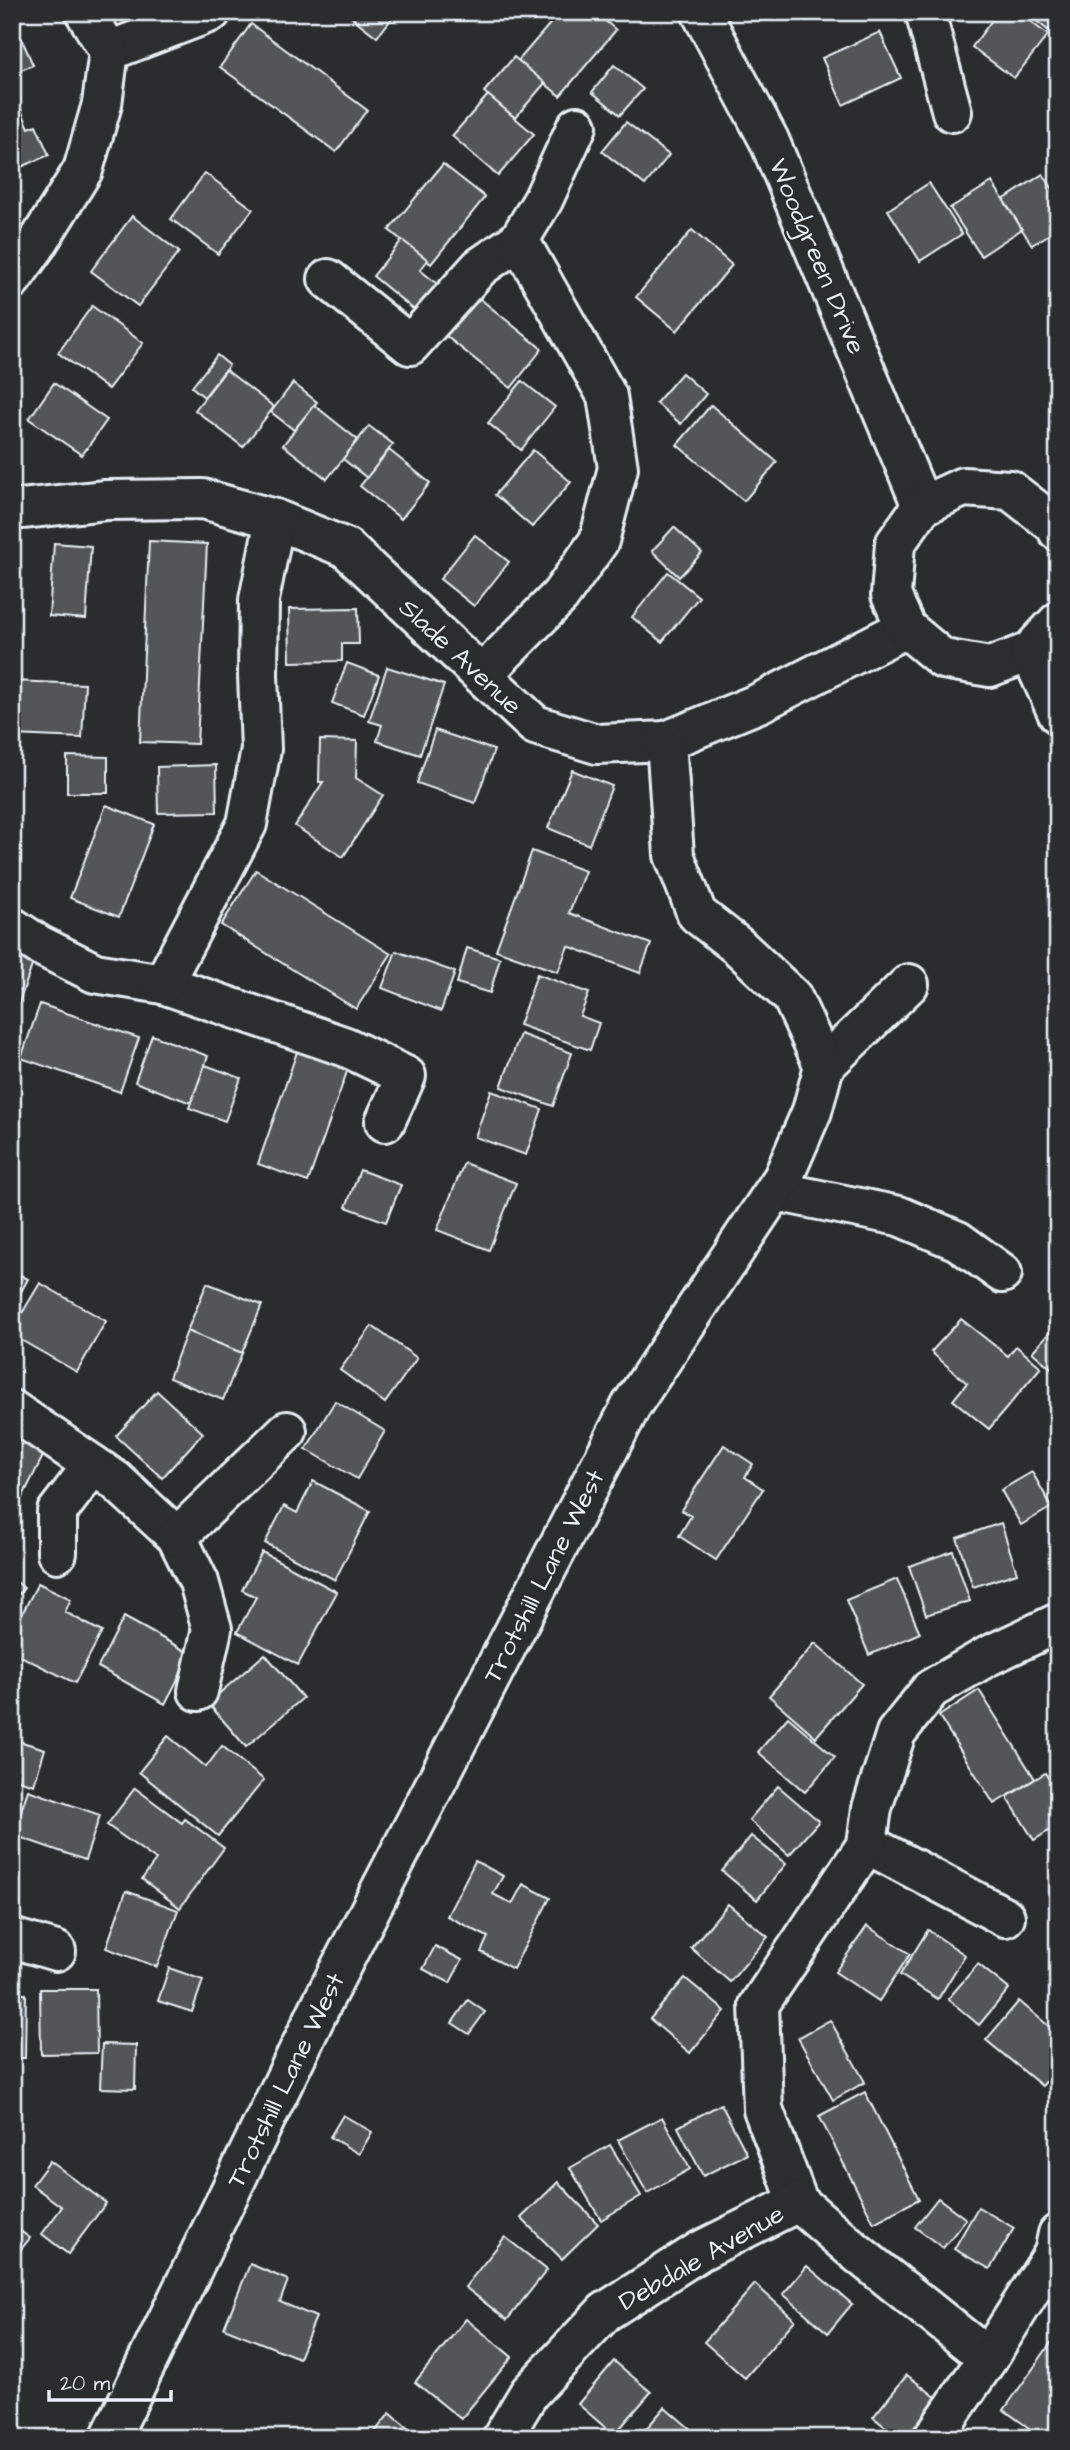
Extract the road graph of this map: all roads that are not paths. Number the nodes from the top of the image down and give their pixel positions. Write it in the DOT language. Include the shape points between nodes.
graph roads {
  1 [pos="85,12"];
  2 [pos="211,12"];
  3 [pos="701,12"];
  4 [pos="925,12"];
  5 [pos="109,51"];
  6 [pos="952,112"];
  7 [pos="577,126"];
  8 [pos="519,240"];
  9 [pos="12,279"];
  10 [pos="328,279"];
  11 [pos="14,505"];
  12 [pos="922,506"];
  13 [pos="275,519"];
  14 [pos="1057,527"];
  15 [pos="1058,622"];
  16 [pos="906,628"];
  17 [pos="1030,652"];
  18 [pos="482,675"];
  19 [pos="1058,714"];
  20 [pos="666,741"];
  21 [pos="12,927"];
  22 [pos="163,984"];
  23 [pos="909,984"];
  24 [pos="824,1066"];
  25 [pos="385,1122"];
  26 [pos="775,1191"];
  27 [pos="1002,1273"];
  28 [pos="12,1410"];
  29 [pos="286,1431"];
  30 [pos="93,1465"];
  31 [pos="177,1538"];
  32 [pos="57,1553"];
  33 [pos="1058,1623"];
  34 [pos="198,1691"];
  35 [pos="867,1844"];
  36 [pos="1005,1917"];
  37 [pos="12,1938"];
  38 [pos="56,1951"];
  39 [pos="799,2202"];
  40 [pos="1058,2234"];
  41 [pos="988,2358"];
  42 [pos="517,2432"];
  43 [pos="110,2438"];
  44 [pos="933,2438"];
  1 -- 5 [label="street"];
  2 -- 5 [label="street"];
  3 -- 12 [label="street, Woodgreen Drive" via="769,139"];
  4 -- 6 [label="street"];
  5 -- 9 [label="street" via="102,104 83,170"];
  7 -- 8 [label="street"];
  8 -- 10 [label="street" via="480,267 410,345"];
  8 -- 18 [label="street" via="607,396 618,468 599,541 560,596"];
  11 -- 13 [label="street, Slade Avenue" via="203,499"];
  12 -- 14 [label="street" via="963,487 1010,490"];
  12 -- 16 [label="street" via="895,544 891,595"];
  13 -- 18 [label="street, Slade Avenue" via="346,548"];
  13 -- 22 [label="street" via="259,600 261,749 247,824"];
  15 -- 17 [label="street"];
  16 -- 17 [label="street" via="943,659 990,667"];
  16 -- 20 [label="street, Slade Avenue" via="759,703"];
  17 -- 19 [label="street"];
  18 -- 20 [label="street, Slade Avenue" via="535,725 597,744"];
  20 -- 24 [label="street" via="674,855 698,915 792,997"];
  21 -- 22 [label="street" via="95,973"];
  22 -- 25 [label="street" via="346,1047 406,1076"];
  23 -- 24 [label="street"];
  24 -- 26 [label="street, Trotshill Lane West" via="812,1111"];
  26 -- 27 [label="street" via="899,1216 958,1241"];
  26 -- 43 [label="street, Trotshill Lane West" via="631,1406 323,2001"];
  28 -- 30 [label="street"];
  29 -- 31 [label="street"];
  30 -- 31 [label="street"];
  30 -- 32 [label="street" via="57,1512"];
  31 -- 34 [label="street" via="199,1582 212,1629"];
  33 -- 35 [label="street" via="931,1689 896,1733 872,1808"];
  35 -- 36 [label="street"];
  35 -- 39 [label="street" via="759,2006 764,2109"];
  37 -- 38 [label="street"];
  39 -- 41 [label="street, Debdale Avenue"];
  39 -- 42 [label="street, Debdale Avenue" via="701,2251 605,2312 529,2393"];
  40 -- 41 [label="street" via="1054,2253"];
  41 -- 44 [label="street"];
}
